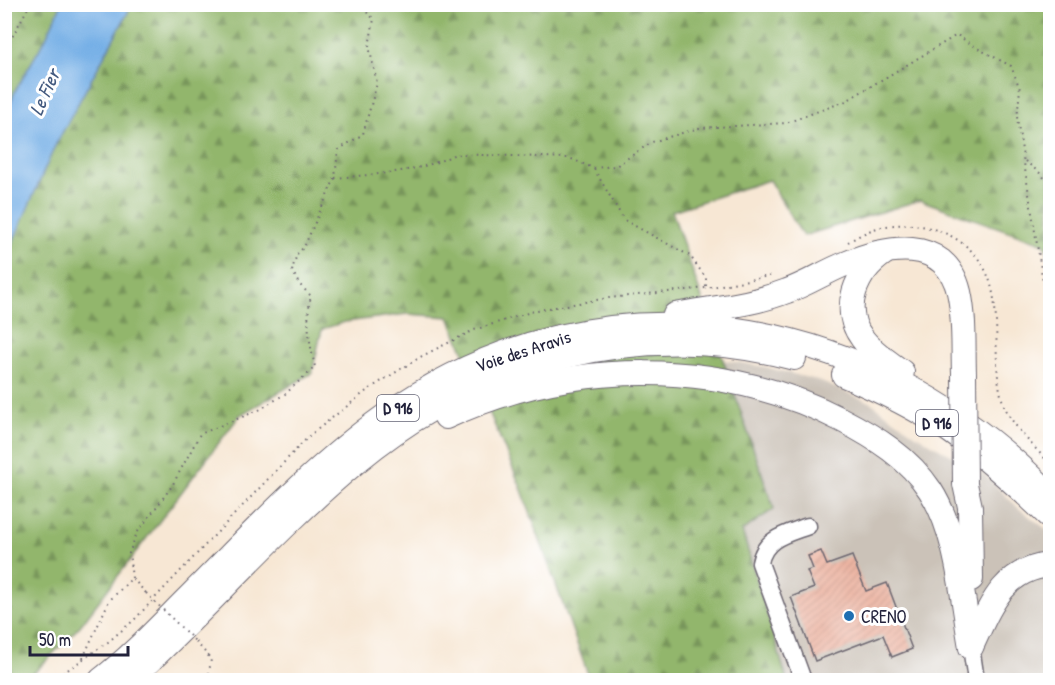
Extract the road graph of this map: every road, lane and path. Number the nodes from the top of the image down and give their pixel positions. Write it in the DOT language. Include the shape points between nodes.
graph roads {
  1 [pos="30,4"];
  2 [pos="358,4"];
  3 [pos="4,52"];
  4 [pos="1024,161"];
  5 [pos="593,168"];
  6 [pos="335,177"];
  7 [pos="1050,186"];
  8 [pos="888,251"];
  9 [pos="706,288"];
  10 [pos="1050,292"];
  11 [pos="608,329"];
  12 [pos="964,420"];
  13 [pos="335,480"];
  14 [pos="965,484"];
  15 [pos="1050,495"];
  16 [pos="1050,517"];
  17 [pos="946,521"];
  18 [pos="808,526"];
  19 [pos="1050,565"];
  20 [pos="132,578"];
  21 [pos="971,647"];
  22 [pos="82,660"];
  23 [pos="101,681"];
  24 [pos="129,681"];
  25 [pos="208,681"];
  26 [pos="803,681"];
  27 [pos="976,681"];
  1 -- 3 [label="path"];
  2 -- 6 [label="path" via="374,19 369,46 377,83 363,134 338,150"];
  4 -- 5 [label="path" via="1017,119 1020,89 1011,66 957,35 846,101 786,123 699,128 652,142 616,166"];
  4 -- 7 [label="path"];
  4 -- 10 [label="path" via="1043,282"];
  5 -- 6 [label="path" via="569,158 455,154 439,163 416,168"];
  5 -- 9 [label="path" via="624,220 690,256 706,278"];
  6 -- 20 [label="path" via="292,270 311,297 308,312 315,367 285,394 259,410 200,434 172,486 137,533 129,553"];
  8 -- 11 [label="highway" via="843,265 763,299"];
  8 -- 12 [label="highway" via="869,266 855,286 851,310 856,330 879,354"];
  8 -- 14 [label="highway, bridge" via="928,253 944,264 953,277 961,303"];
  11 -- 12 [label="highway, Voie des Aravis / D 916" via="651,324 710,326 788,340 878,371"];
  11 -- 23 [label="highway, Voie des Aravis / D 916" via="537,343 500,355 429,388 386,416 285,501"];
  12 -- 15 [label="highway, Voie des Aravis / D 916"];
  13 -- 16 [label="highway, Voie des Aravis / D 916" via="374,447 450,398 517,369 602,348 653,343 705,344 811,362 871,386 946,429"];
  13 -- 17 [label="highway" via="437,421 509,393 587,376 669,373 767,391 854,426 888,448 920,477"];
  13 -- 24 [label="highway, Voie des Aravis / D 916"];
  14 -- 17 [label="highway"];
  14 -- 21 [label="highway" via="970,507"];
  17 -- 21 [label="highway"];
  18 -- 26 [label="street" via="777,538 762,551 760,563"];
  19 -- 21 [label="highway" via="1025,571 1005,586 994,598"];
  20 -- 22 [label="path" via="110,601"];
  20 -- 25 [label="path, bridge" via="211,659"];
  21 -- 27 [label="street"];
}
